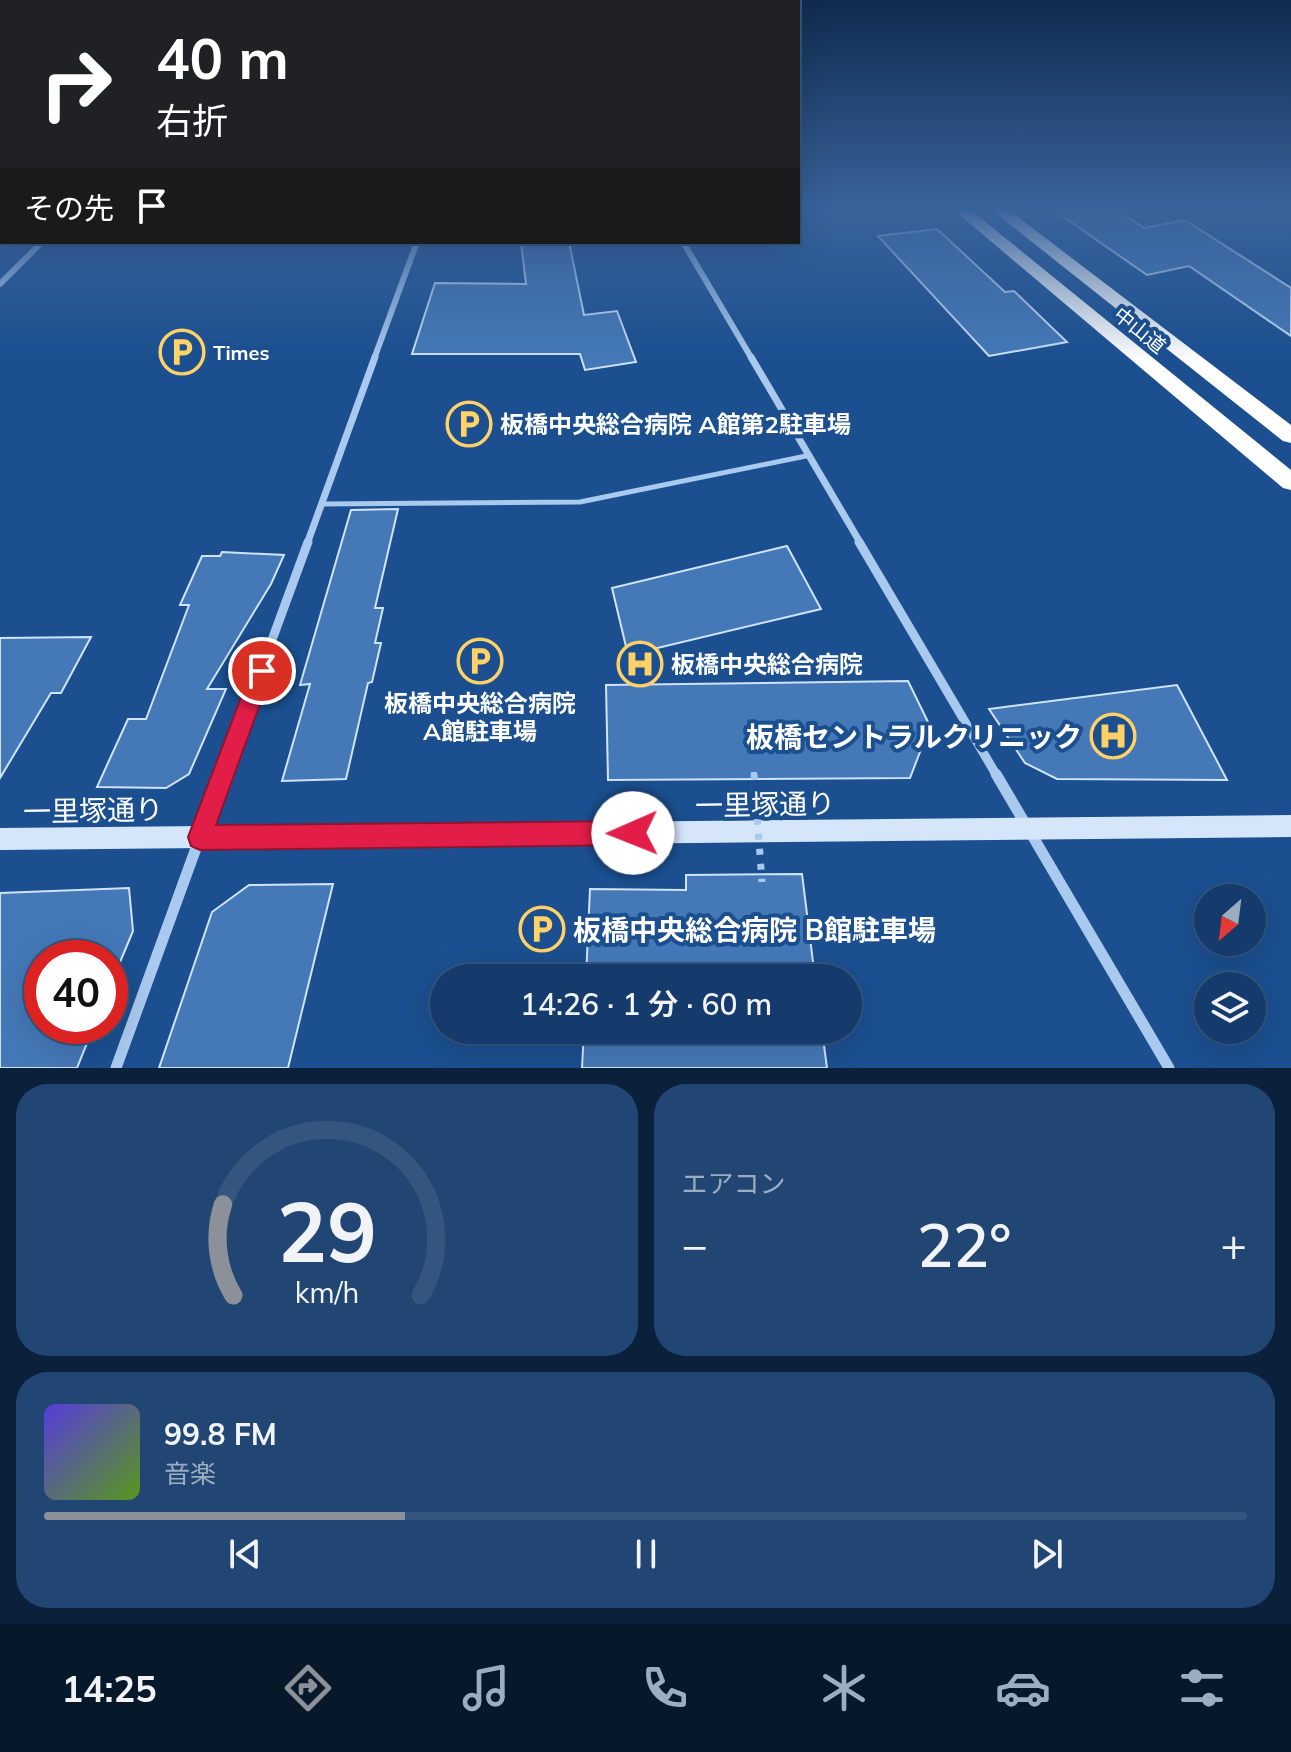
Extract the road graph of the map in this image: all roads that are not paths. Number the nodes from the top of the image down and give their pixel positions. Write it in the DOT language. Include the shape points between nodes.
graph roads {
  1 [pos="23,261"];
  2 [pos="410,261"];
  3 [pos="694,261"];
  4 [pos="1023,261"];
  5 [pos="1064,261"];
  6 [pos="0,284"];
  7 [pos="1291,436"];
  8 [pos="806,456"];
  9 [pos="1291,482"];
  10 [pos="323,504"];
  11 [pos="1291,826"];
  12 [pos="1029,830"];
  13 [pos="200,837"];
  14 [pos="0,839"];
  15 [pos="116,1068"];
  16 [pos="1169,1068"];
  1 -- 6 [label="street"];
  2 -- 10 [label="street"];
  3 -- 8 [label="street"];
  4 -- 9 [label="highway, 中山道"];
  5 -- 7 [label="highway, 中山道"];
  8 -- 10 [label="lane" via="580,502"];
  8 -- 12 [label="street"];
  10 -- 13 [label="street"];
  11 -- 12 [label="street, 一里塚通り"];
  12 -- 13 [label="street, 一里塚通り"];
  12 -- 16 [label="street"];
  13 -- 14 [label="street, 一里塚通り"];
  13 -- 15 [label="street"];
}
